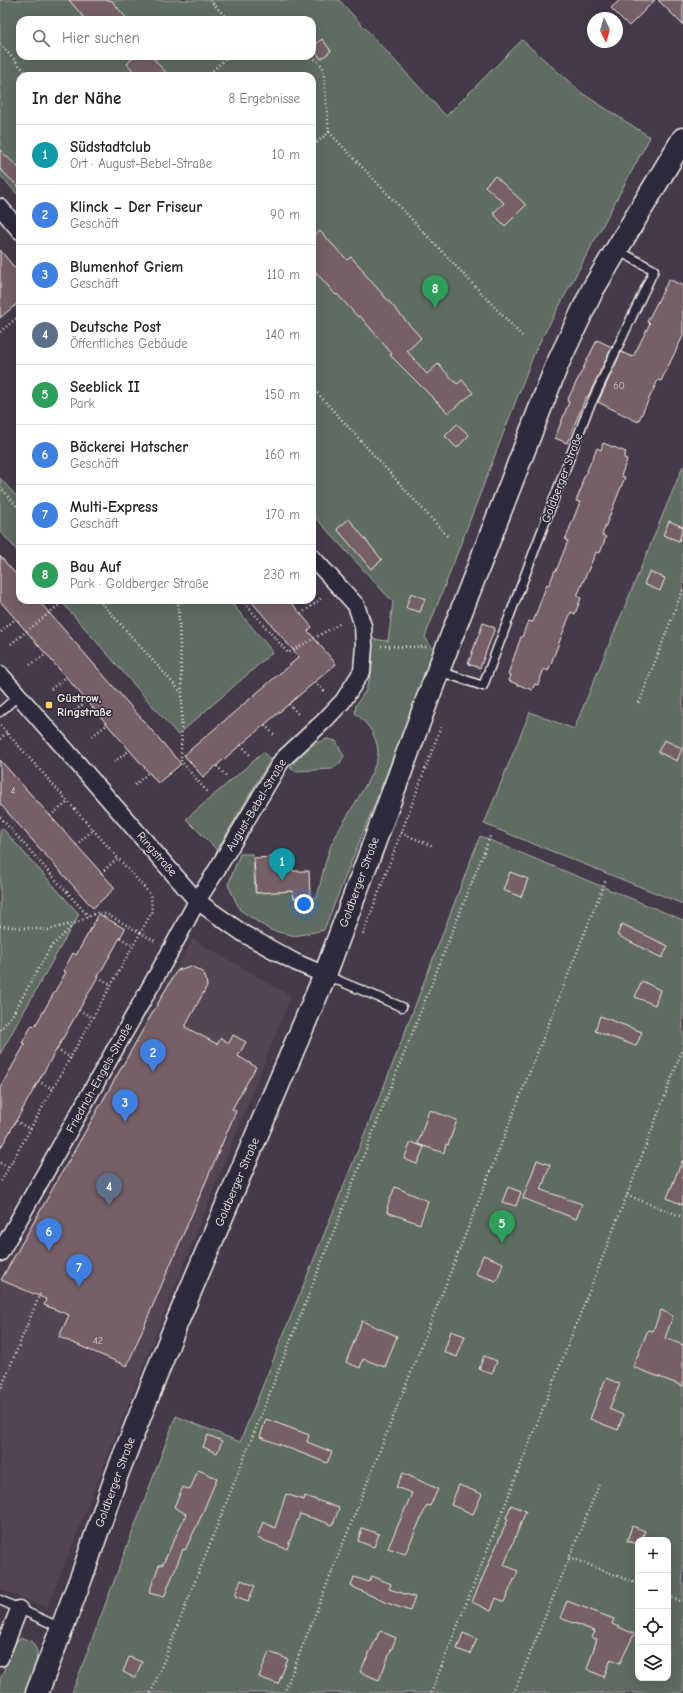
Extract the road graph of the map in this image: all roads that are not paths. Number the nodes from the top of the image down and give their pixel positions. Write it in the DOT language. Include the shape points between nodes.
graph roads {
  1 [pos="683,139"];
  2 [pos="0,207"];
  3 [pos="16,226"];
  4 [pos="617,250"];
  5 [pos="316,561"];
  6 [pos="438,670"];
  7 [pos="0,674"];
  8 [pos="19,696"];
  9 [pos="0,712"];
  10 [pos="197,901"];
  11 [pos="325,975"];
  12 [pos="402,1007"];
  13 [pos="0,1253"];
  14 [pos="0,1600"];
  15 [pos="19,1609"];
  16 [pos="62,1628"];
  17 [pos="0,1658"];
  18 [pos="37,1693"];
  1 -- 4 [label="main road, Goldberger Straße"];
  2 -- 3 [label="street"];
  4 -- 6 [label="main road, Goldberger Straße" via="593,289 557,365"];
  4 -- 6 [label="lane, Goldberger Straße" via="654,270 587,412 484,686"];
  5 -- 10 [label="street, August-Bebel-Straße" via="356,605 363,626 362,671 343,701 282,760"];
  6 -- 11 [label="main road, Goldberger Straße"];
  7 -- 8 [label="street, Ringstraße"];
  8 -- 9 [label="lane"];
  8 -- 10 [label="street, Ringstraße"];
  10 -- 11 [label="street, Ringstraße" via="244,934"];
  10 -- 13 [label="street, Friedrich-Engels-Straße"];
  11 -- 12 [label="lane"];
  11 -- 16 [label="main road, Goldberger Straße" via="177,1322"];
  14 -- 15 [label="lane"];
  15 -- 16 [label="lane"];
  15 -- 17 [label="street"];
  16 -- 18 [label="main road, Goldberger Straße"];
}
